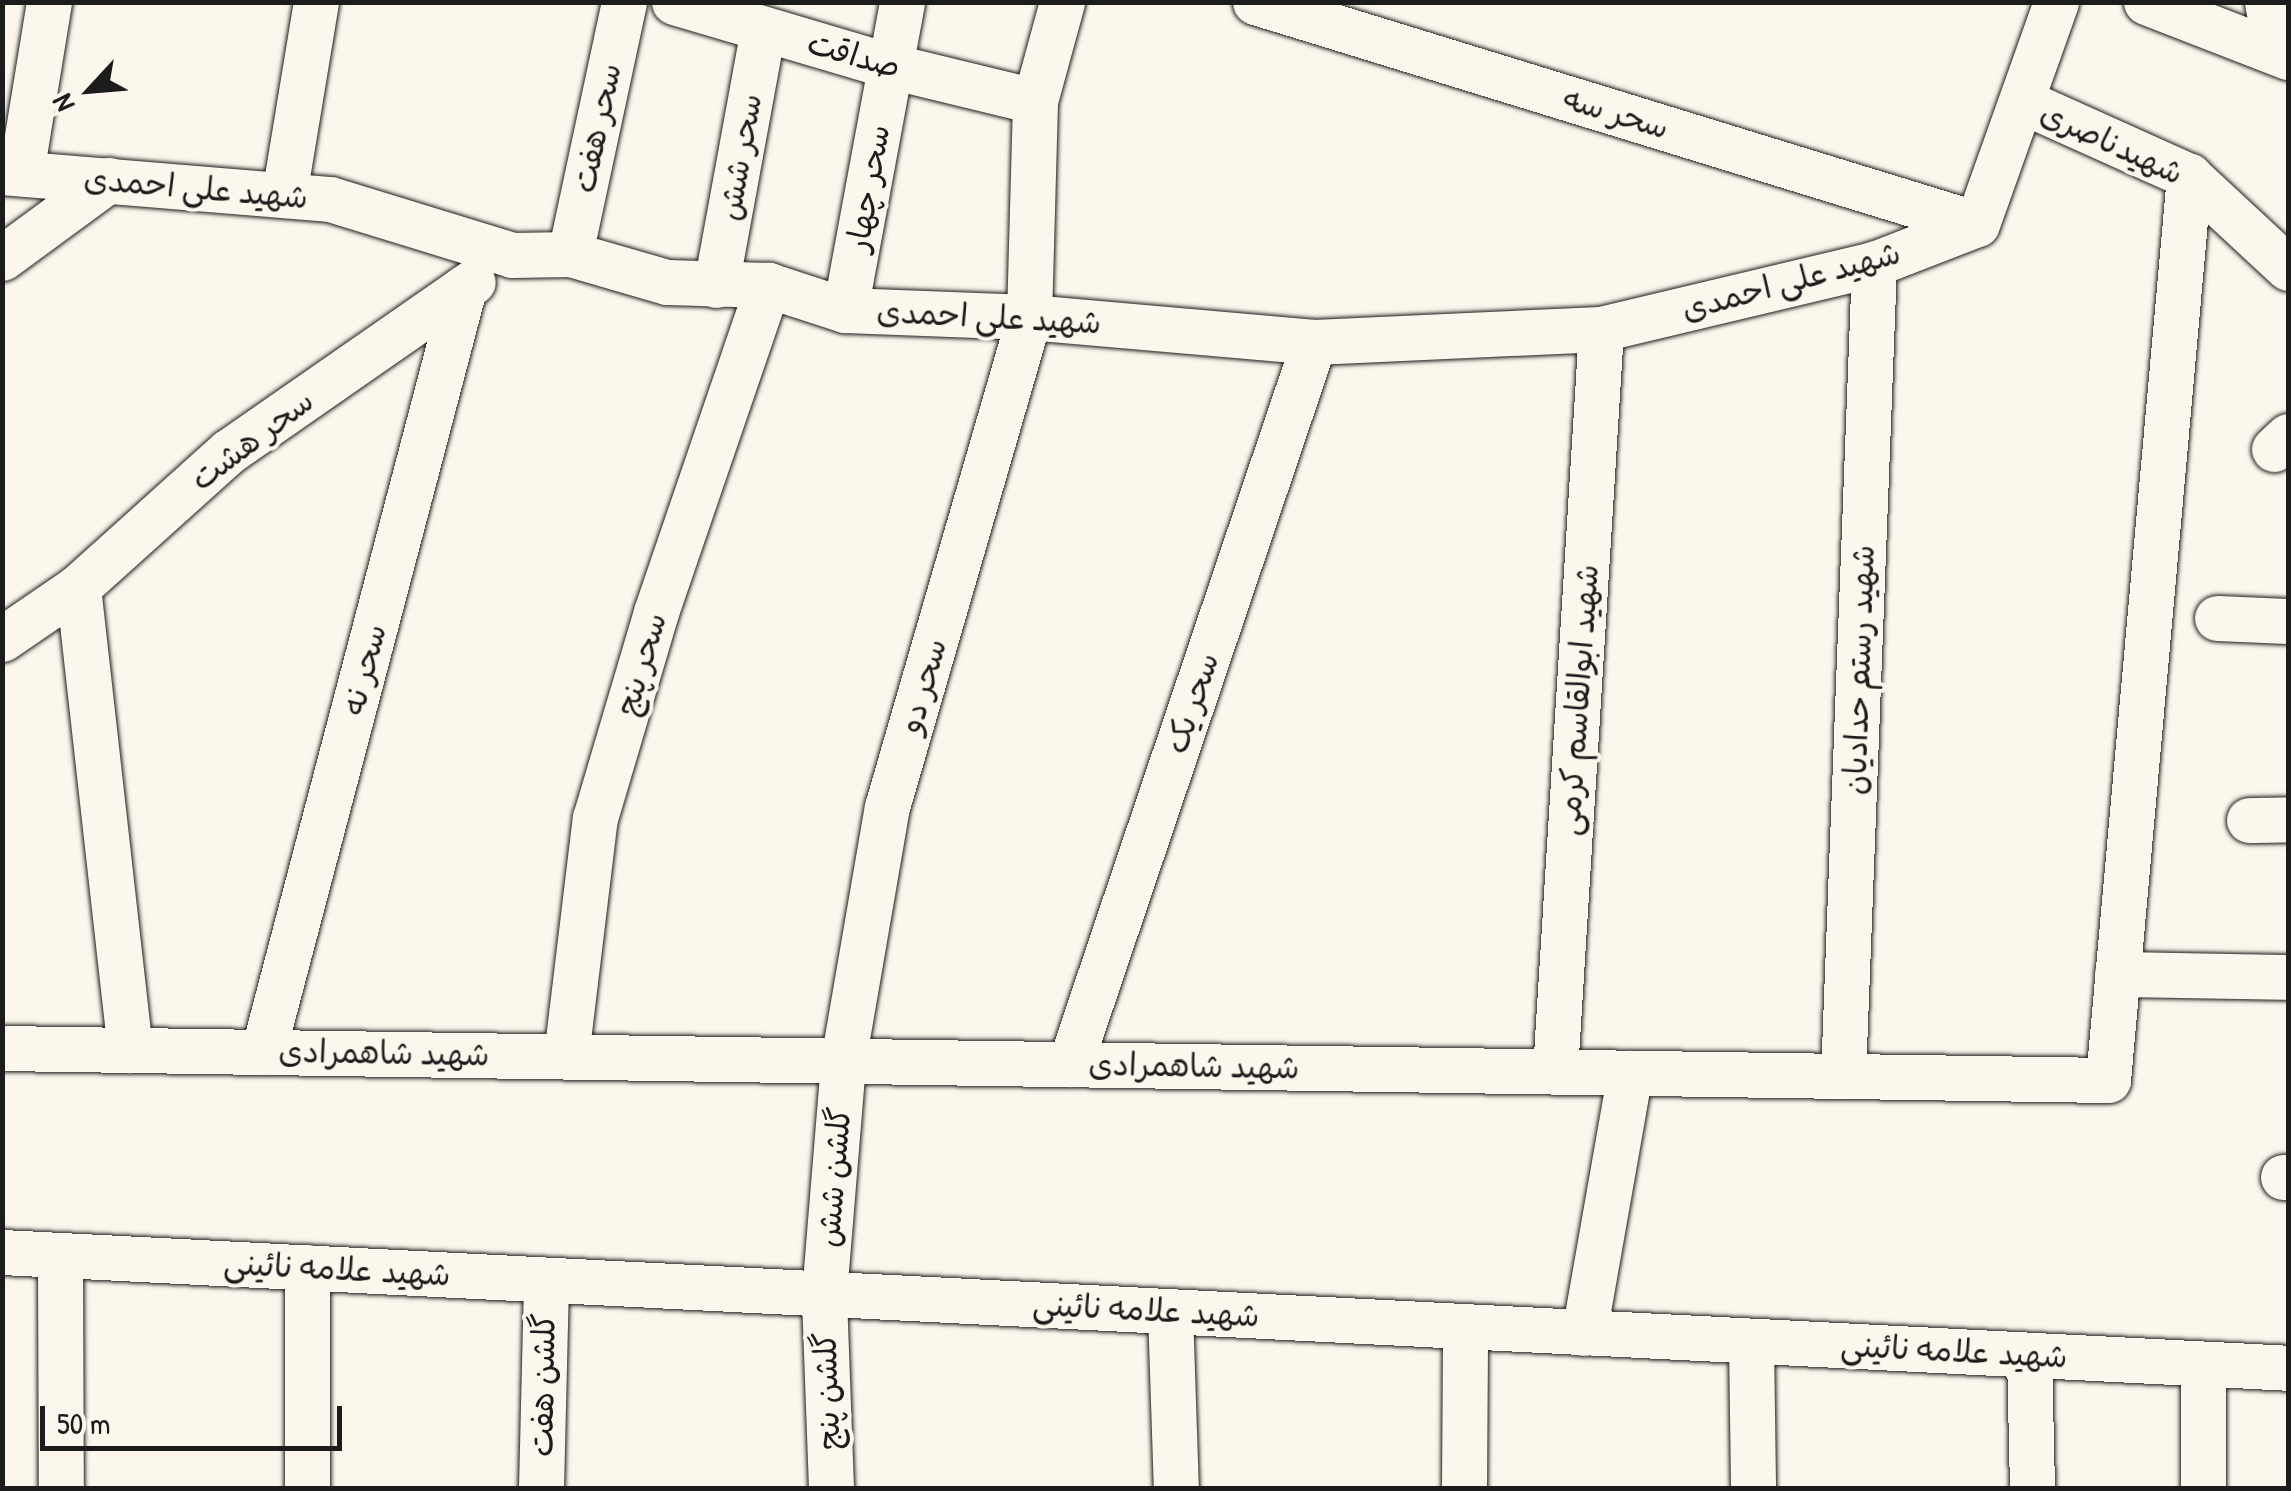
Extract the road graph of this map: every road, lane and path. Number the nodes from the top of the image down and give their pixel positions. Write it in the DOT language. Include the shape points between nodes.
graph roads {
  1 [pos="49,2"];
  2 [pos="316,2"];
  3 [pos="624,2"];
  4 [pos="674,2"];
  5 [pos="902,2"];
  6 [pos="1062,2"];
  7 [pos="1255,2"];
  8 [pos="2056,2"];
  9 [pos="2146,2"];
  10 [pos="2267,2"];
  11 [pos="763,29"];
  12 [pos="2282,54"];
  13 [pos="890,66"];
  14 [pos="1035,101"];
  15 [pos="2022,101"];
  16 [pos="12,173"];
  17 [pos="2189,176"];
  18 [pos="108,180"];
  19 [pos="284,196"];
  20 [pos="1976,224"];
  21 [pos="570,254"];
  22 [pos="512,256"];
  23 [pos="2,258"];
  24 [pos="1874,264"];
  25 [pos="2288,268"];
  26 [pos="716,284"];
  27 [pos="768,285"];
  28 [pos="464,288"];
  29 [pos="845,310"];
  30 [pos="1030,317"];
  31 [pos="1601,329"];
  32 [pos="1314,342"];
  33 [pos="78,587"];
  34 [pos="2217,618"];
  35 [pos="2288,622"];
  36 [pos="2,639"];
  37 [pos="2117,974"];
  38 [pos="2288,976"];
  39 [pos="2,1048"];
  40 [pos="130,1050"];
  41 [pos="263,1052"];
  42 [pos="566,1056"];
  43 [pos="843,1060"];
  44 [pos="1070,1064"];
  45 [pos="1555,1071"];
  46 [pos="1630,1073"];
  47 [pos="1844,1076"];
  48 [pos="2,1252"];
  49 [pos="60,1255"];
  50 [pos="308,1267"];
  51 [pos="546,1281"];
  52 [pos="824,1294"];
  53 [pos="1170,1311"];
  54 [pos="1465,1326"];
  55 [pos="1584,1332"];
  56 [pos="1751,1341"];
  57 [pos="2029,1355"];
  58 [pos="2203,1364"];
  59 [pos="2288,1368"];
  60 [pos="61,1488"];
  61 [pos="307,1488"];
  62 [pos="541,1488"];
  63 [pos="830,1488"];
  64 [pos="1176,1488"];
  65 [pos="1464,1488"];
  66 [pos="1752,1488"];
  67 [pos="2032,1488"];
  68 [pos="2203,1488"];
  1 -- 16 [label="street"];
  2 -- 19 [label="street"];
  3 -- 21 [label="street, سحر هفت"];
  4 -- 11 [label="street, صداقت"];
  5 -- 13 [label="street, سحر چهار"];
  6 -- 14 [label="street"];
  7 -- 20 [label="street, سحر سه"];
  8 -- 15 [label="street"];
  9 -- 12 [label="street"];
  10 -- 12 [label="street"];
  11 -- 13 [label="street, صداقت"];
  11 -- 26 [label="street, سحر شش"];
  13 -- 14 [label="street, صداقت"];
  13 -- 29 [label="street, سحر چهار"];
  14 -- 30 [label="street"];
  15 -- 17 [label="street, شهیدناصری"];
  15 -- 20 [label="street"];
  16 -- 18 [label="street, شهید علی احمدی"];
  17 -- 25 [label="street, شهیدناصری"];
  17 -- 37 [label="street"];
  18 -- 19 [label="street, شهید علی احمدی"];
  18 -- 23 [label="street"];
  19 -- 22 [label="street, شهید علی احمدی" via="330,199"];
  20 -- 24 [label="street, شهید علی احمدی"];
  21 -- 22 [label="street, شهید علی احمدی"];
  21 -- 26 [label="street, شهید علی احمدی" via="667,282"];
  22 -- 28 [label="street, سحر هشت"];
  24 -- 31 [label="street, شهید علی احمدی"];
  24 -- 47 [label="street, شهید رستم حدادیان"];
  26 -- 27 [label="street, شهید علی احمدی"];
  27 -- 29 [label="street, شهید علی احمدی"];
  27 -- 42 [label="street, سحر پنج" via="656,612 595,818"];
  28 -- 33 [label="street, سحر هشت" via="228,452"];
  28 -- 41 [label="street, سحر نه"];
  29 -- 30 [label="street, شهید علی احمدی"];
  30 -- 32 [label="street, شهید علی احمدی"];
  30 -- 43 [label="street, سحر دو" via="887,807"];
  31 -- 32 [label="street, شهید علی احمدی"];
  31 -- 45 [label="street, شهید ابوالقاسم کرمی"];
  32 -- 44 [label="street, سحر یک"];
  33 -- 36 [label="street, سحر هشت"];
  33 -- 40 [label="street"];
  34 -- 35 [label="street"];
  37 -- 38 [label="street"];
  37 -- 47 [label="street, شهید شاهمرادی" via="2108,1080"];
  39 -- 40 [label="street, شهید شاهمرادی"];
  40 -- 41 [label="street, شهید شاهمرادی"];
  41 -- 42 [label="street, شهید شاهمرادی"];
  42 -- 43 [label="street, شهید شاهمرادی"];
  43 -- 44 [label="street, شهید شاهمرادی"];
  43 -- 52 [label="street, گلشن شش"];
  44 -- 45 [label="street, شهید شاهمرادی"];
  45 -- 46 [label="street, شهید شاهمرادی"];
  46 -- 47 [label="street, شهید شاهمرادی"];
  46 -- 55 [label="street"];
  48 -- 49 [label="street, شهید علامه‌ نائینی"];
  49 -- 50 [label="street, شهید علامه‌ نائینی"];
  49 -- 60 [label="street"];
  50 -- 51 [label="street, شهید علامه‌ نائینی"];
  50 -- 61 [label="street"];
  51 -- 52 [label="street, شهید علامه‌ نائینی"];
  51 -- 62 [label="street, گلشن هفت"];
  52 -- 53 [label="street, شهید علامه‌ نائینی"];
  52 -- 63 [label="street, گلشن پنج"];
  53 -- 54 [label="street, شهید علامه‌ نائینی"];
  53 -- 64 [label="street"];
  54 -- 55 [label="street, شهید علامه‌ نائینی"];
  54 -- 65 [label="street"];
  55 -- 56 [label="street, شهید علامه‌ نائینی"];
  56 -- 57 [label="street, شهید علامه‌ نائینی"];
  56 -- 66 [label="street"];
  57 -- 58 [label="street, شهید علامه‌ نائینی"];
  57 -- 67 [label="street"];
  58 -- 59 [label="street, شهید علامه‌ نائینی"];
  58 -- 68 [label="street"];
}
